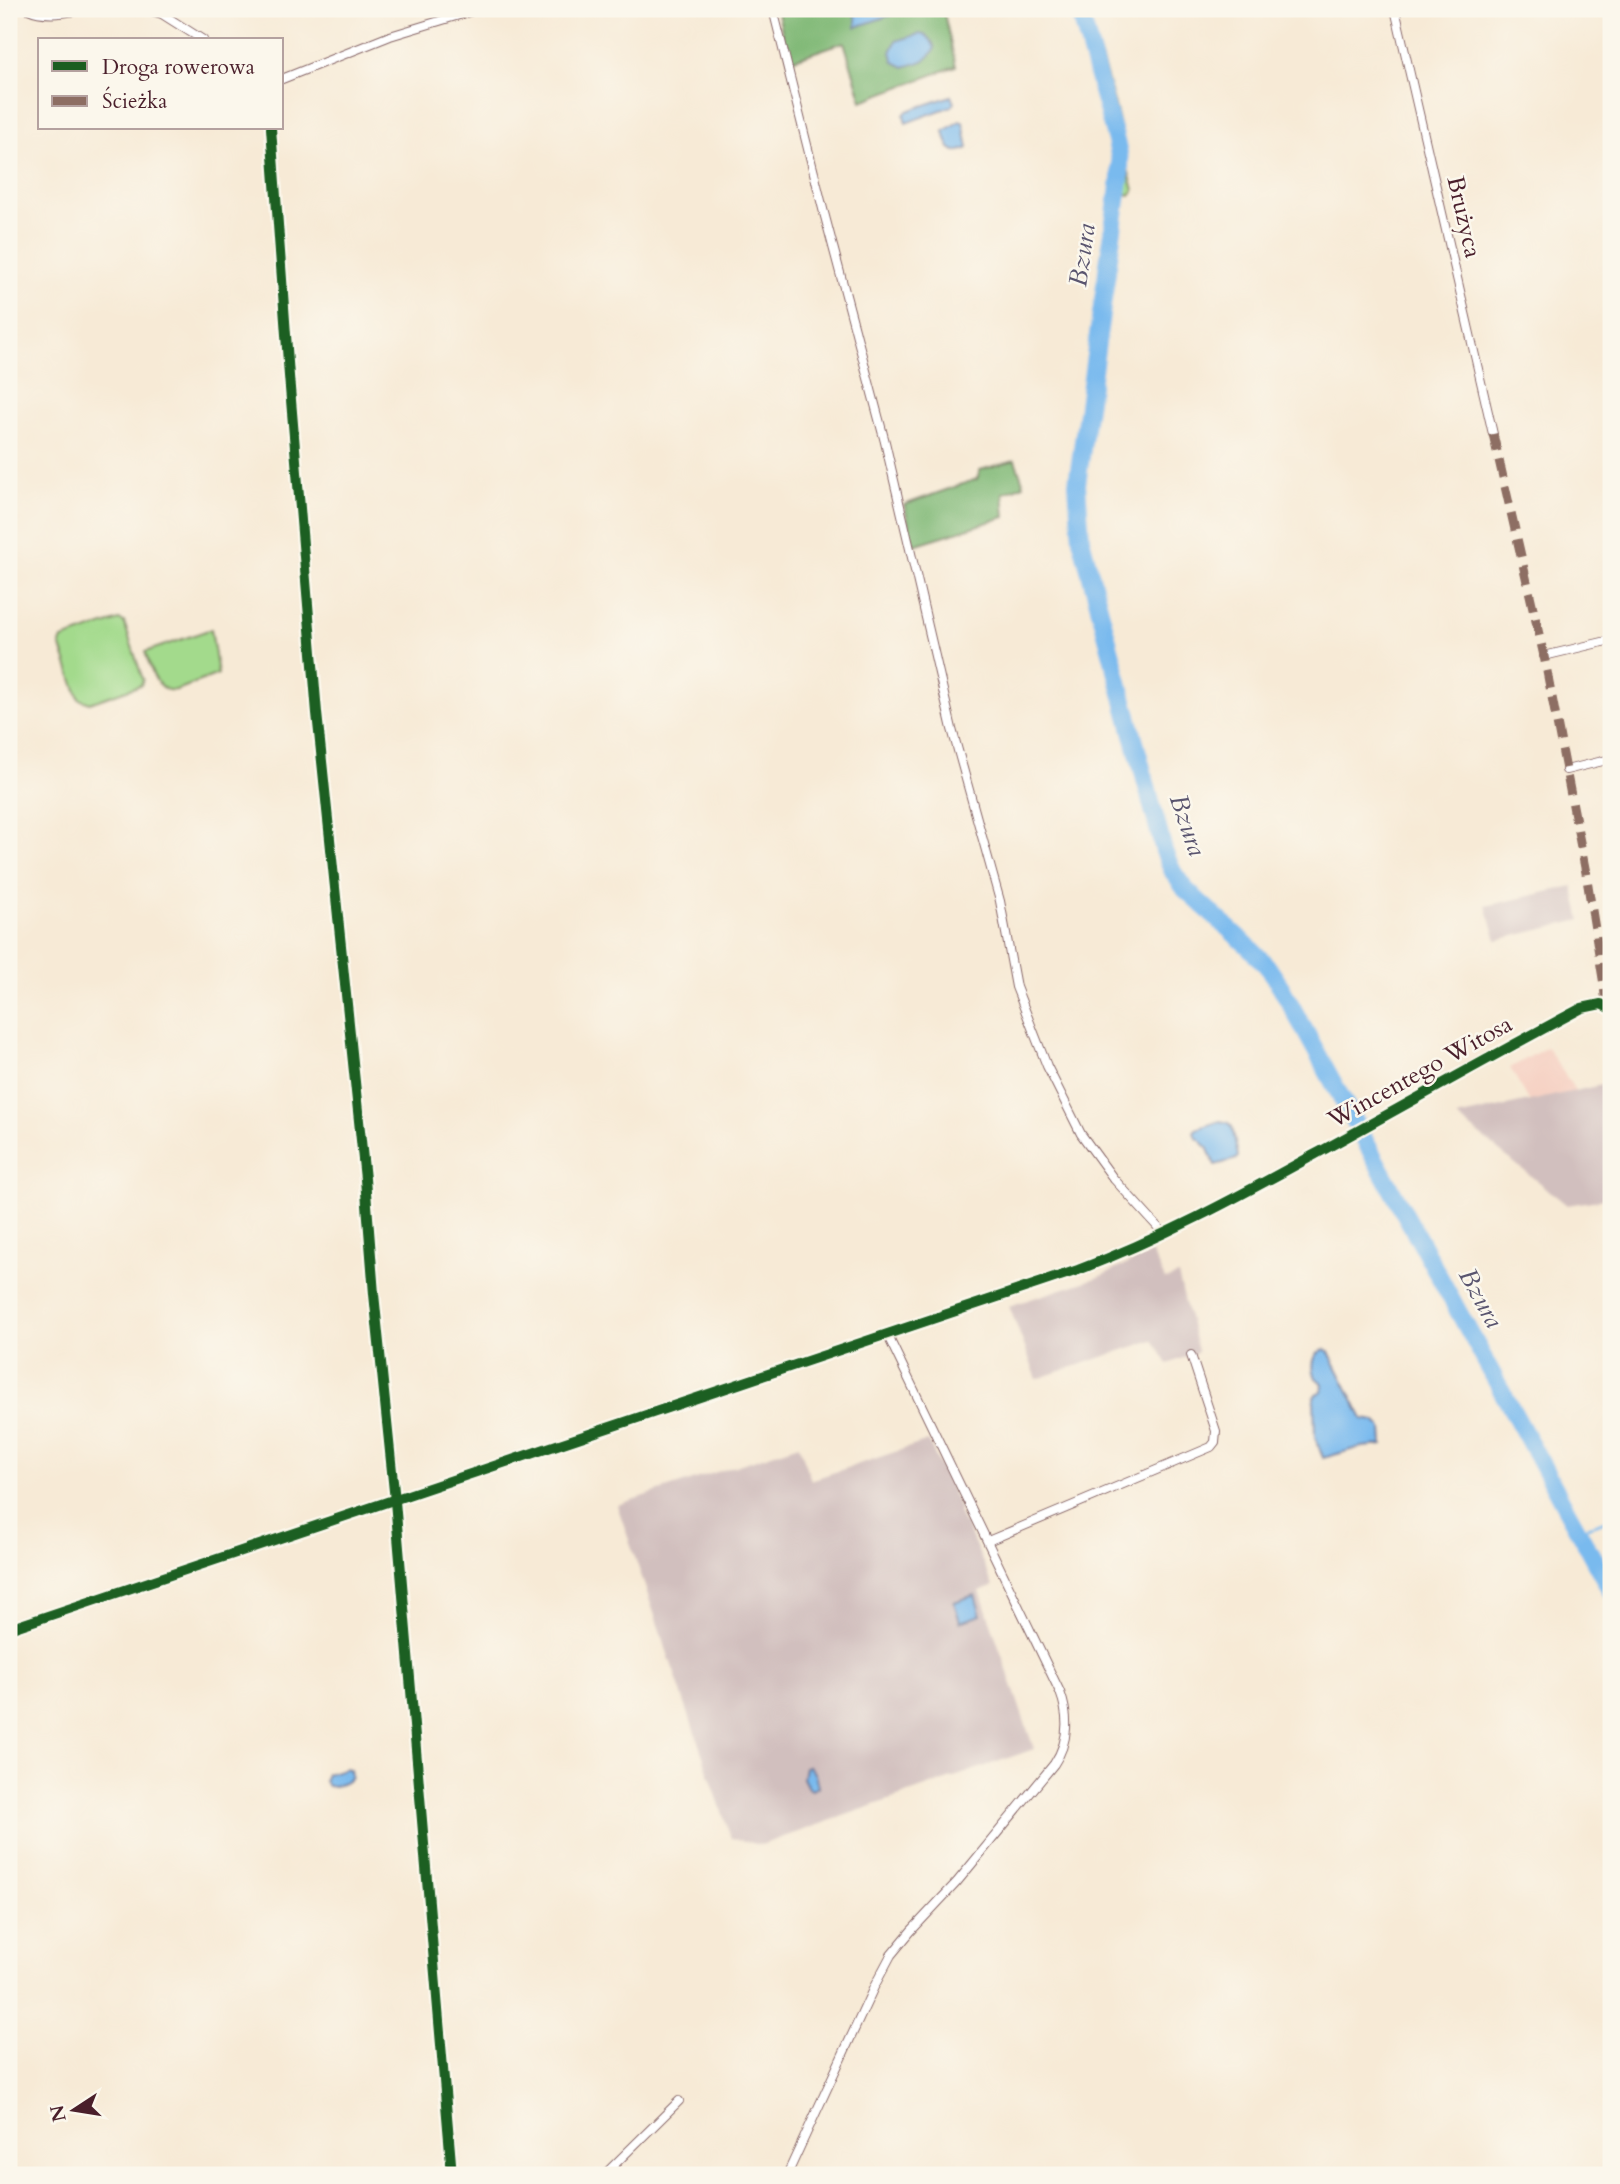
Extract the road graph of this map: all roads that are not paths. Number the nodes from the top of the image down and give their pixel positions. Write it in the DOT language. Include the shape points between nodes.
graph roads {
  1 [pos="28,9"];
  2 [pos="93,9"];
  3 [pos="149,9"];
  4 [pos="479,9"];
  5 [pos="773,9"];
  6 [pos="1395,9"];
  7 [pos="200,38"];
  8 [pos="284,78"];
  9 [pos="271,130"];
  10 [pos="1493,434"];
  11 [pos="1611,640"];
  12 [pos="1544,656"];
  13 [pos="1611,760"];
  14 [pos="1566,770"];
  15 [pos="1608,1007"];
  16 [pos="1165,1235"];
  17 [pos="887,1334"];
  18 [pos="1191,1355"];
  19 [pos="395,1501"];
  20 [pos="988,1541"];
  21 [pos="9,1629"];
  22 [pos="679,2101"];
  23 [pos="452,2175"];
  24 [pos="604,2175"];
  25 [pos="787,2175"];
  1 -- 2 [label="street" via="42,13"];
  3 -- 7 [label="street"];
  4 -- 8 [label="street" via="390,36"];
  5 -- 16 [label="street" via="885,442 952,729 1000,901 1016,988 1080,1134"];
  6 -- 10 [label="street, Brużyca"];
  9 -- 19 [label="street" via="317,713"];
  11 -- 12 [label="street"];
  13 -- 14 [label="street"];
  15 -- 16 [label="street, Wincentego Witosa" via="1582,1008"];
  16 -- 17 [label="street, Wincentego Witosa" via="1078,1270"];
  17 -- 19 [label="street, Wincentego Witosa"];
  17 -- 20 [label="street"];
  18 -- 20 [label="street" via="1216,1431 1211,1447"];
  19 -- 21 [label="street, Wincentego Witosa"];
  19 -- 23 [label="street"];
  20 -- 25 [label="street" via="1060,1692 1066,1723 1063,1744 1054,1764 984,1850 891,1955"];
  22 -- 24 [label="street"];
}
